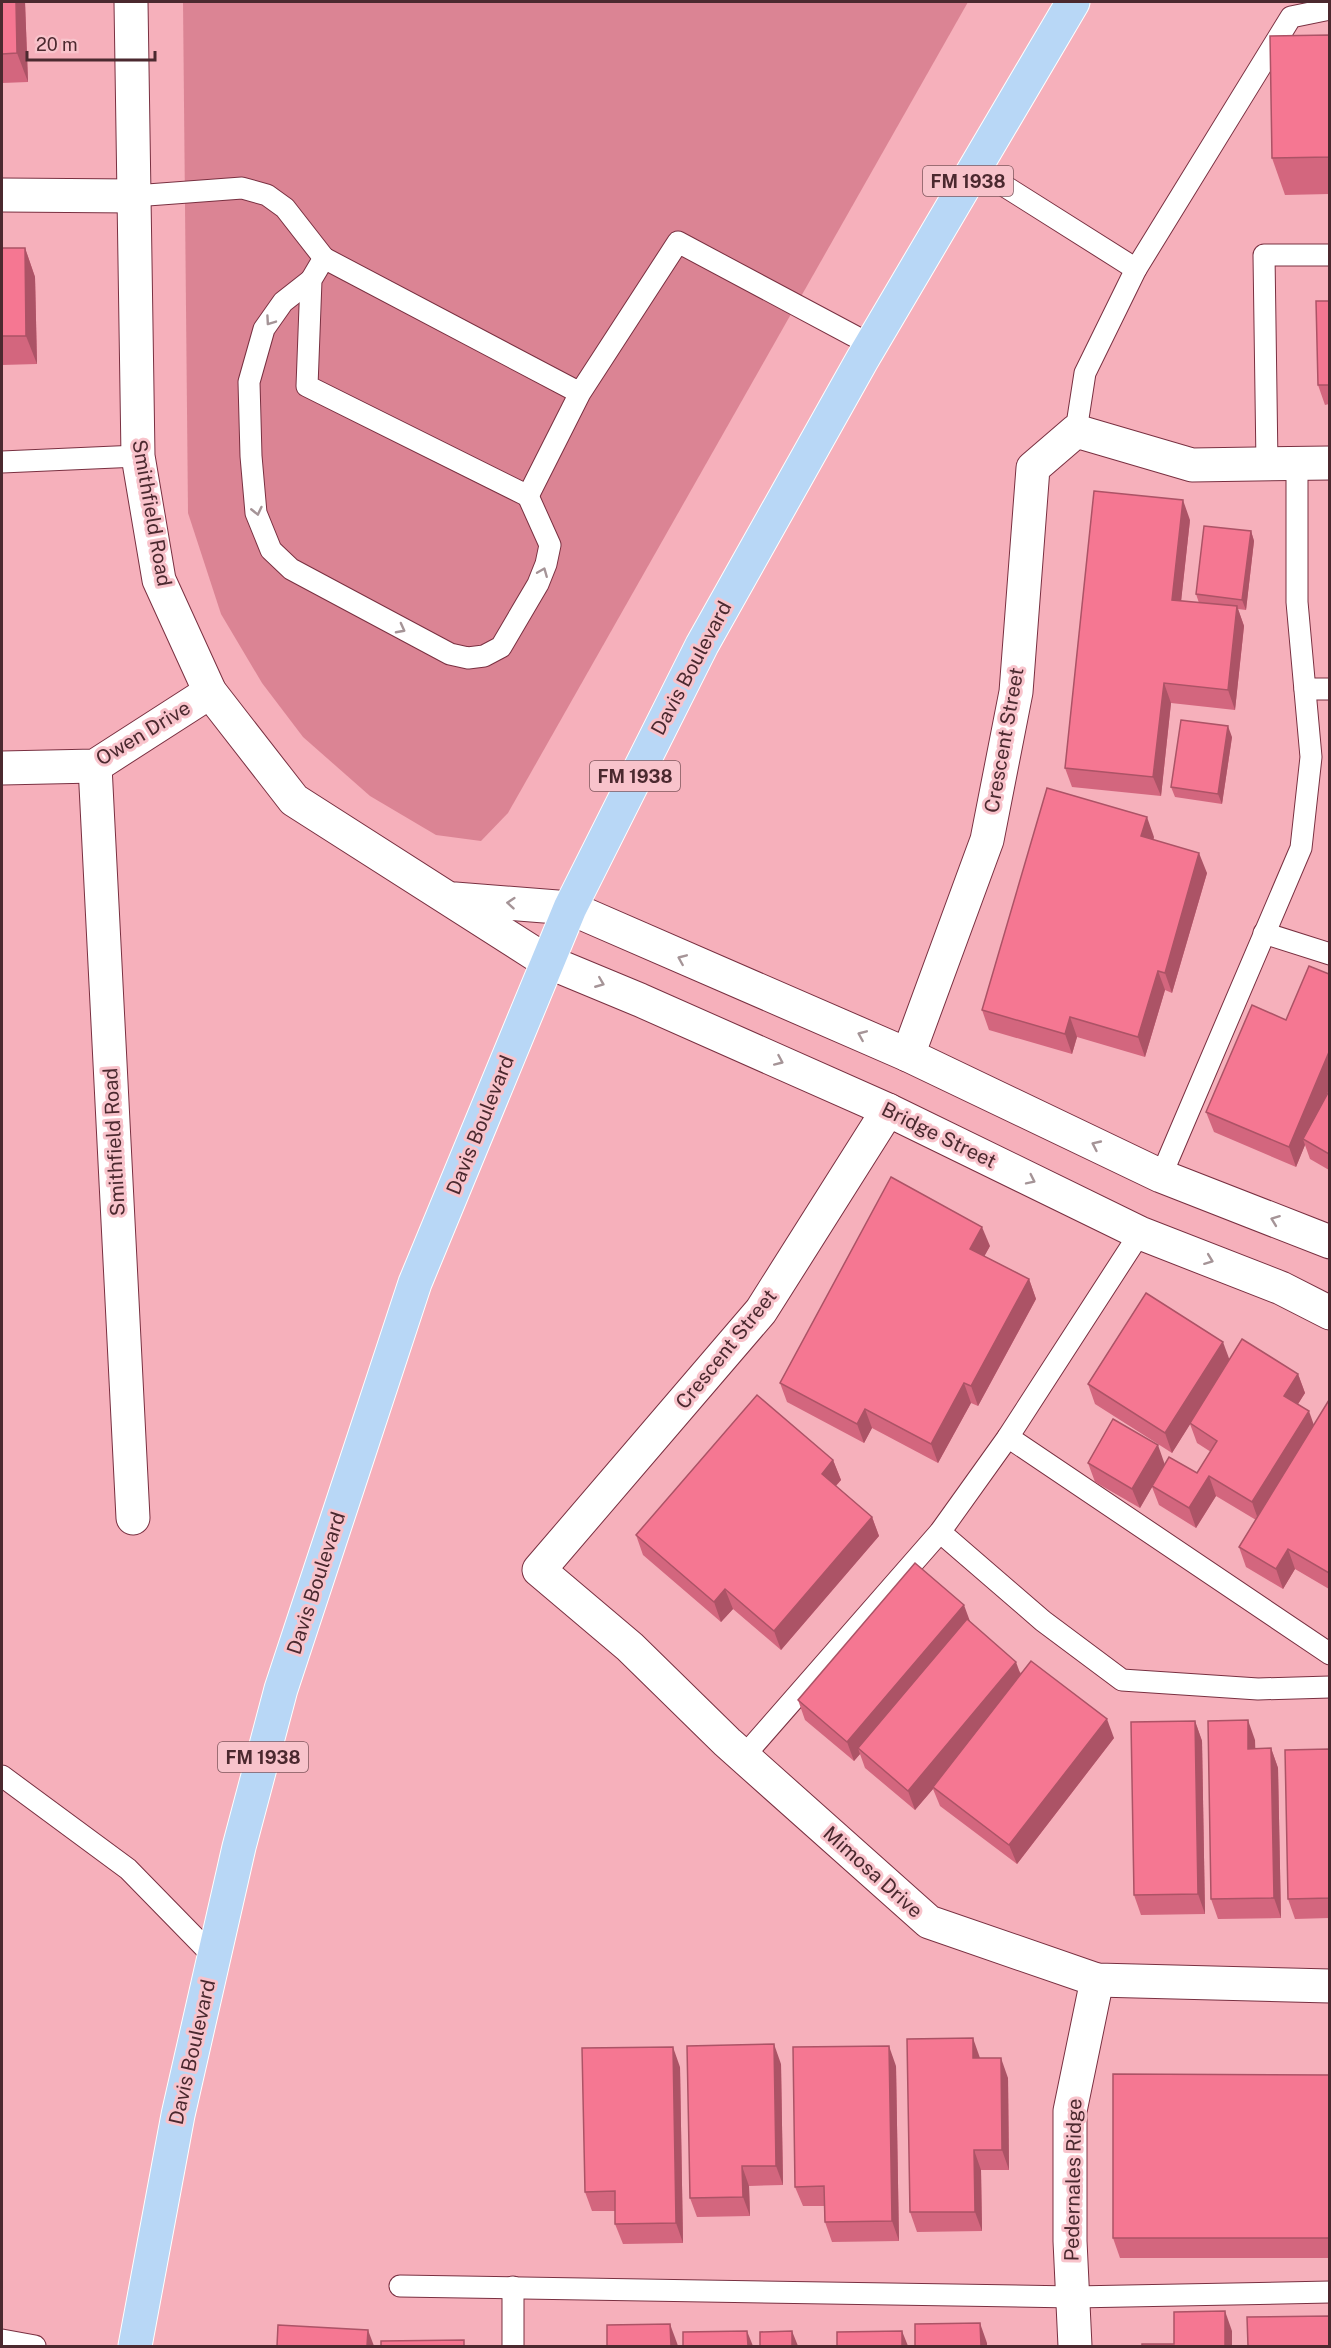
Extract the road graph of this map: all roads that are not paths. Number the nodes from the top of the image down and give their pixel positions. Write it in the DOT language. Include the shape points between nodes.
graph roads {
  1 [pos="131,2"];
  2 [pos="1073,2"];
  3 [pos="1329,9"];
  4 [pos="976,168"];
  5 [pos="2,195"];
  6 [pos="134,196"];
  7 [pos="1329,255"];
  8 [pos="324,258"];
  9 [pos="1136,269"];
  10 [pos="311,280"];
  11 [pos="871,345"];
  12 [pos="580,393"];
  13 [pos="1076,431"];
  14 [pos="138,456"];
  15 [pos="2,462"];
  16 [pos="1329,463"];
  17 [pos="1282,464"];
  18 [pos="528,496"];
  19 [pos="1305,689"];
  20 [pos="1329,689"];
  21 [pos="210,692"];
  22 [pos="95,766"];
  23 [pos="2,768"];
  24 [pos="452,898"];
  25 [pos="570,908"];
  26 [pos="1264,933"];
  27 [pos="1329,954"];
  28 [pos="546,961"];
  29 [pos="908,1055"];
  30 [pos="888,1110"];
  31 [pos="1161,1176"];
  32 [pos="1140,1233"];
  33 [pos="1329,1242"];
  34 [pos="1329,1313"];
  35 [pos="1008,1437"];
  36 [pos="133,1518"];
  37 [pos="940,1532"];
  38 [pos="539,1570"];
  39 [pos="1329,1654"];
  40 [pos="1329,1687"];
  41 [pos="744,1756"];
  42 [pos="2,1776"];
  43 [pos="214,1958"];
  44 [pos="1097,1980"];
  45 [pos="1329,1986"];
  46 [pos="400,2286"];
  47 [pos="513,2287"];
  48 [pos="1329,2292"];
  49 [pos="1074,2297"];
  50 [pos="2,2340"];
  51 [pos="35,2346"];
  52 [pos="135,2346"];
  53 [pos="513,2346"];
  54 [pos="1075,2346"];
  1 -- 6 [label="street, Smithfield Road"];
  2 -- 4 [label="main road, Davis Boulevard / FM 1938"];
  3 -- 9 [label="lane" via="1291,17"];
  4 -- 9 [label="lane"];
  4 -- 11 [label="main road, Davis Boulevard / FM 1938"];
  5 -- 6 [label="street"];
  6 -- 8 [label="lane" via="242,188 267,195 285,208"];
  6 -- 14 [label="street, Smithfield Road"];
  7 -- 17 [label="lane" via="1264,255"];
  8 -- 10 [label="lane"];
  8 -- 12 [label="lane"];
  9 -- 13 [label="lane" via="1085,373"];
  10 -- 18 [label="lane" via="307,386"];
  10 -- 18 [label="lane, one-way" via="283,302 264,329 249,382 256,513 271,550 291,569 450,654 484,656 501,647 546,564 550,545"];
  11 -- 12 [label="lane" via="678,242"];
  11 -- 25 [label="main road, Davis Boulevard / FM 1938" via="702,645"];
  12 -- 18 [label="lane"];
  13 -- 17 [label="street" via="1192,465"];
  13 -- 29 [label="street, Crescent Street" via="1033,468 1016,692 987,840"];
  14 -- 15 [label="lane"];
  14 -- 21 [label="street, Smithfield Road" via="159,580"];
  16 -- 17 [label="street"];
  17 -- 19 [label="lane"];
  19 -- 20 [label="lane"];
  19 -- 26 [label="lane" via="1311,757 1301,848"];
  21 -- 22 [label="street, Owen Drive"];
  21 -- 24 [label="street, Smithfield Road" via="294,800"];
  22 -- 23 [label="street, Owen Drive"];
  22 -- 36 [label="street, Smithfield Road"];
  25 -- 24 [label="street, Smithfield Road, one-way"];
  24 -- 28 [label="street, Smithfield Road"];
  25 -- 28 [label="main road, Davis Boulevard / FM 1938"];
  29 -- 25 [label="street, one-way"];
  26 -- 27 [label="lane"];
  26 -- 31 [label="lane"];
  28 -- 30 [label="street, Bridge Street, one-way"];
  28 -- 43 [label="main road, Davis Boulevard / FM 1938" via="415,1283 281,1689"];
  31 -- 29 [label="street, one-way"];
  30 -- 32 [label="street, Bridge Street, one-way"];
  30 -- 38 [label="street, Crescent Street" via="761,1311"];
  33 -- 31 [label="street, one-way"];
  32 -- 34 [label="street, Bridge Street, one-way" via="1281,1288"];
  32 -- 35 [label="lane"];
  35 -- 37 [label="lane"];
  35 -- 39 [label="lane"];
  37 -- 40 [label="lane" via="1043,1621 1122,1680 1258,1689"];
  37 -- 41 [label="lane"];
  38 -- 41 [label="street, Mimosa Drive" via="630,1647"];
  41 -- 44 [label="street, Mimosa Drive" via="929,1922"];
  42 -- 43 [label="lane" via="128,1869"];
  43 -- 52 [label="main road, Davis Boulevard / FM 1938" via="178,2115"];
  44 -- 45 [label="street, Mimosa Drive"];
  44 -- 49 [label="street, Pedernales Ridge" via="1070,2110"];
  46 -- 47 [label="lane"];
  47 -- 49 [label="lane"];
  47 -- 53 [label="lane"];
  48 -- 49 [label="lane"];
  49 -- 54 [label="street, Pedernales Ridge"];
  50 -- 51 [label="lane"];
}
